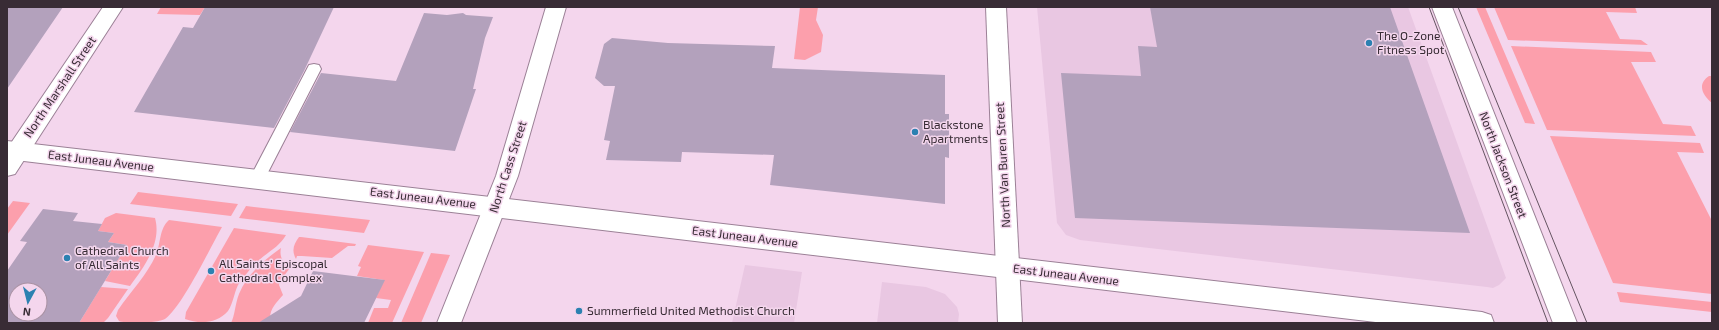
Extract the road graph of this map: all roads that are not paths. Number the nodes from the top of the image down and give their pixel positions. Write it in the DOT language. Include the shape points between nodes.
graph roads {
  1 [pos="113,7"];
  2 [pos="556,7"];
  3 [pos="996,7"];
  4 [pos="1442,7"];
  5 [pos="314,70"];
  6 [pos="10,156"];
  7 [pos="257,179"];
  8 [pos="495,207"];
  9 [pos="1008,268"];
  10 [pos="449,323"];
  11 [pos="1010,323"];
  12 [pos="1482,323"];
  13 [pos="1565,323"];
  1 -- 6 [label="street, North Marshall Street"];
  2 -- 8 [label="street, North Cass Street" via="507,176"];
  3 -- 9 [label="street, North Van Buren Street"];
  4 -- 13 [label="street, North Jackson Street"];
  5 -- 7 [label="lane"];
  6 -- 7 [label="street, East Juneau Avenue"];
  7 -- 8 [label="street, East Juneau Avenue"];
  8 -- 9 [label="street, East Juneau Avenue"];
  8 -- 10 [label="street, North Cass Street"];
  9 -- 11 [label="street, North Van Buren Street"];
  9 -- 12 [label="street, East Juneau Avenue"];
}
